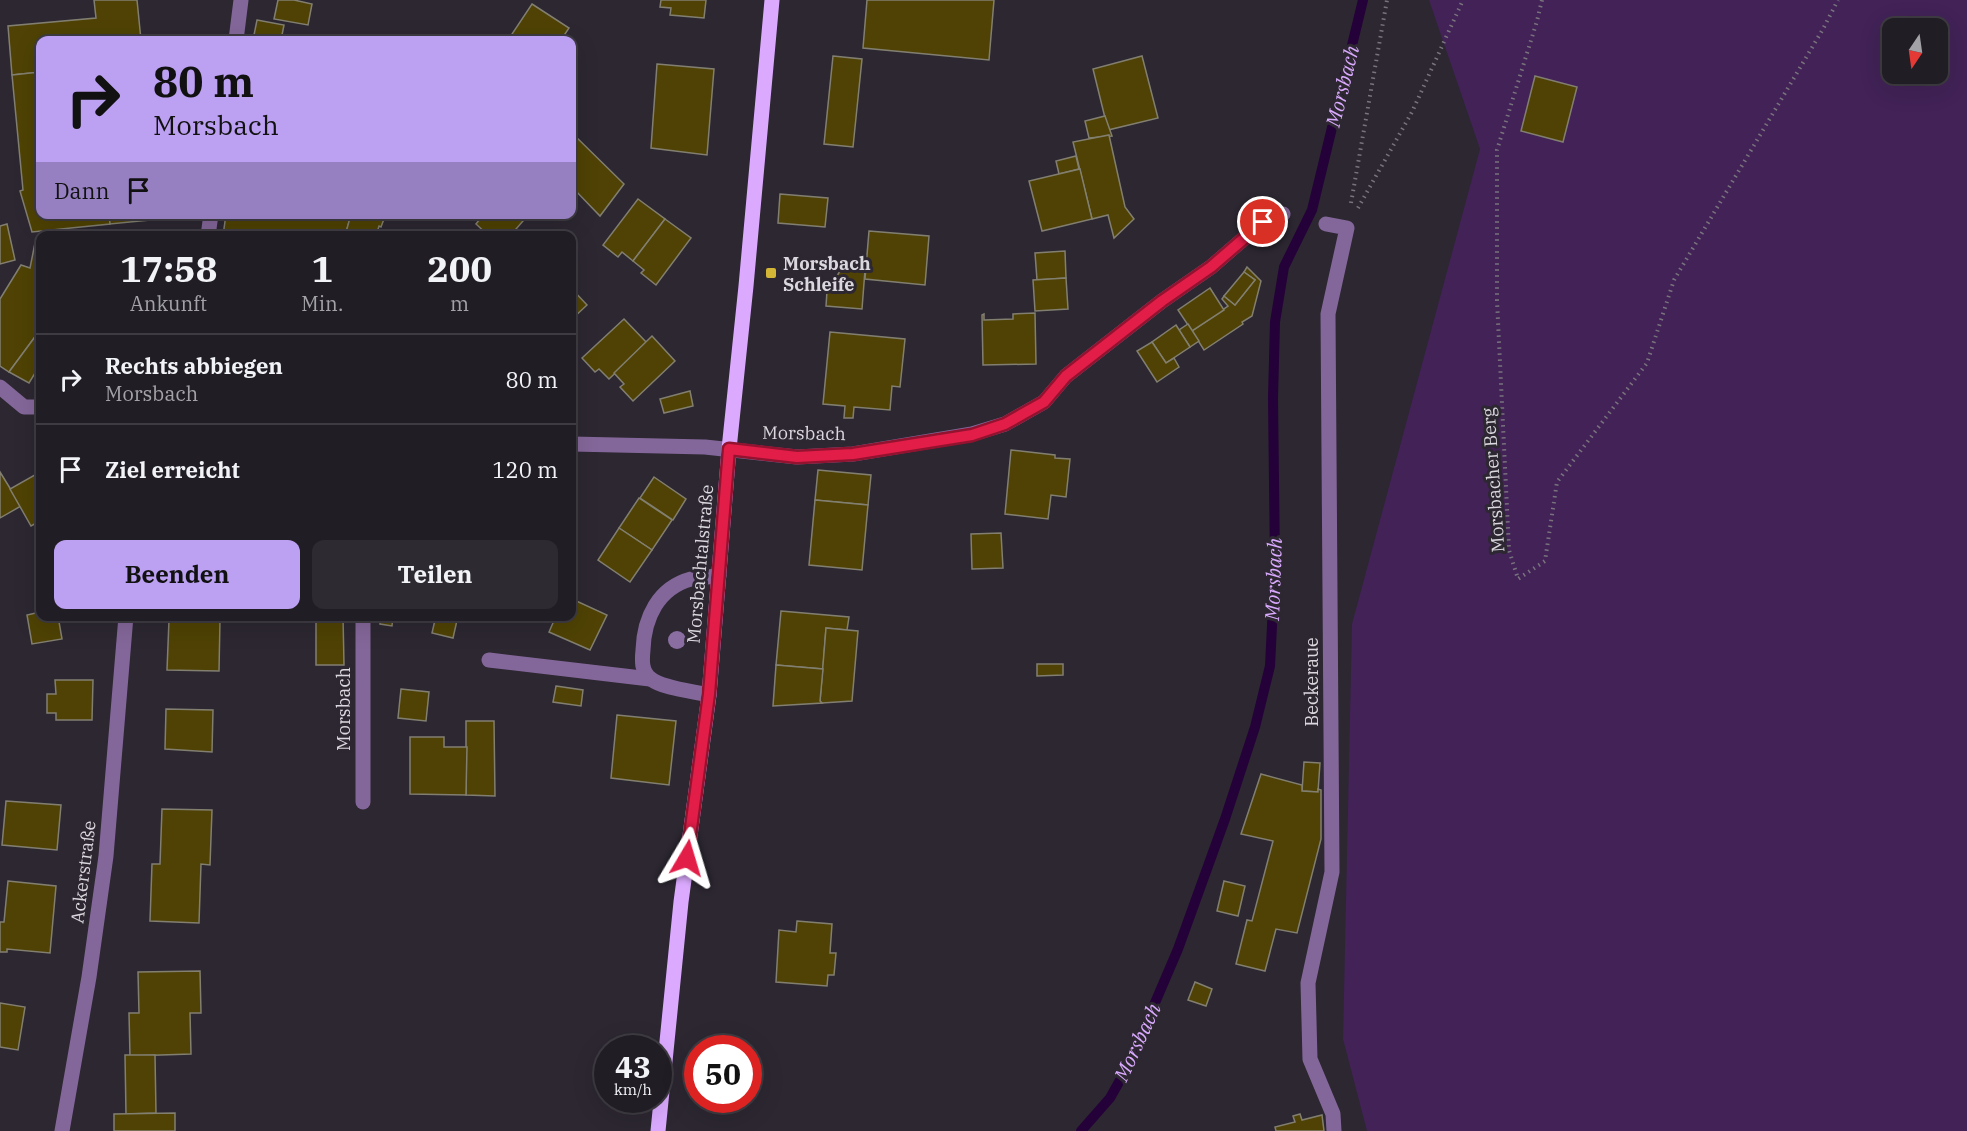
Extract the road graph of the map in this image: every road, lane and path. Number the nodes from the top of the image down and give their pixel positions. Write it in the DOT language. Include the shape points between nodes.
graph roads {
  1 [pos="241,0"];
  2 [pos="772,0"];
  3 [pos="1388,0"];
  4 [pos="1463,0"];
  5 [pos="1542,0"];
  6 [pos="1838,0"];
  7 [pos="236,36"];
  8 [pos="1283,214"];
  9 [pos="1326,224"];
  10 [pos="1347,228"];
  11 [pos="0,387"];
  12 [pos="36,407"];
  13 [pos="576,444"];
  14 [pos="729,449"];
  15 [pos="719,576"];
  16 [pos="126,621"];
  17 [pos="363,621"];
  18 [pos="489,660"];
  19 [pos="650,679"];
  20 [pos="709,694"];
  21 [pos="363,802"];
  22 [pos="62,1131"];
  23 [pos="658,1131"];
  24 [pos="1334,1131"];
  1 -- 7 [label="street"];
  2 -- 14 [label="main road, Morsbachtalstraße"];
  3 -- 10 [label="path"];
  4 -- 10 [label="path" via="1412,112"];
  5 -- 6 [label="path, Morsbacher Berg" via="1497,150 1497,300 1508,538 1518,579 1545,561 1557,482 1647,363 1674,280"];
  8 -- 14 [label="street, Morsbach" via="1263,222 1211,267 1066,376 1044,402 1005,424 972,435 853,454 797,457"];
  9 -- 10 [label="street"];
  10 -- 24 [label="street, Beckeraue" via="1328,314 1332,872 1308,983 1310,1059 1333,1114"];
  11 -- 12 [label="street" via="24,407"];
  13 -- 14 [label="street, Morsbach"];
  14 -- 15 [label="main road, Morsbachtalstraße"];
  15 -- 19 [label="street" via="691,579 660,597 650,612 644,635 642,666"];
  15 -- 20 [label="main road, Morsbachtalstraße"];
  16 -- 22 [label="street, Ackerstraße" via="106,856"];
  17 -- 21 [label="street, Morsbach"];
  18 -- 19 [label="street"];
  19 -- 20 [label="street"];
  20 -- 23 [label="main road, Morsbachtalstraße" via="681,902"];
}
